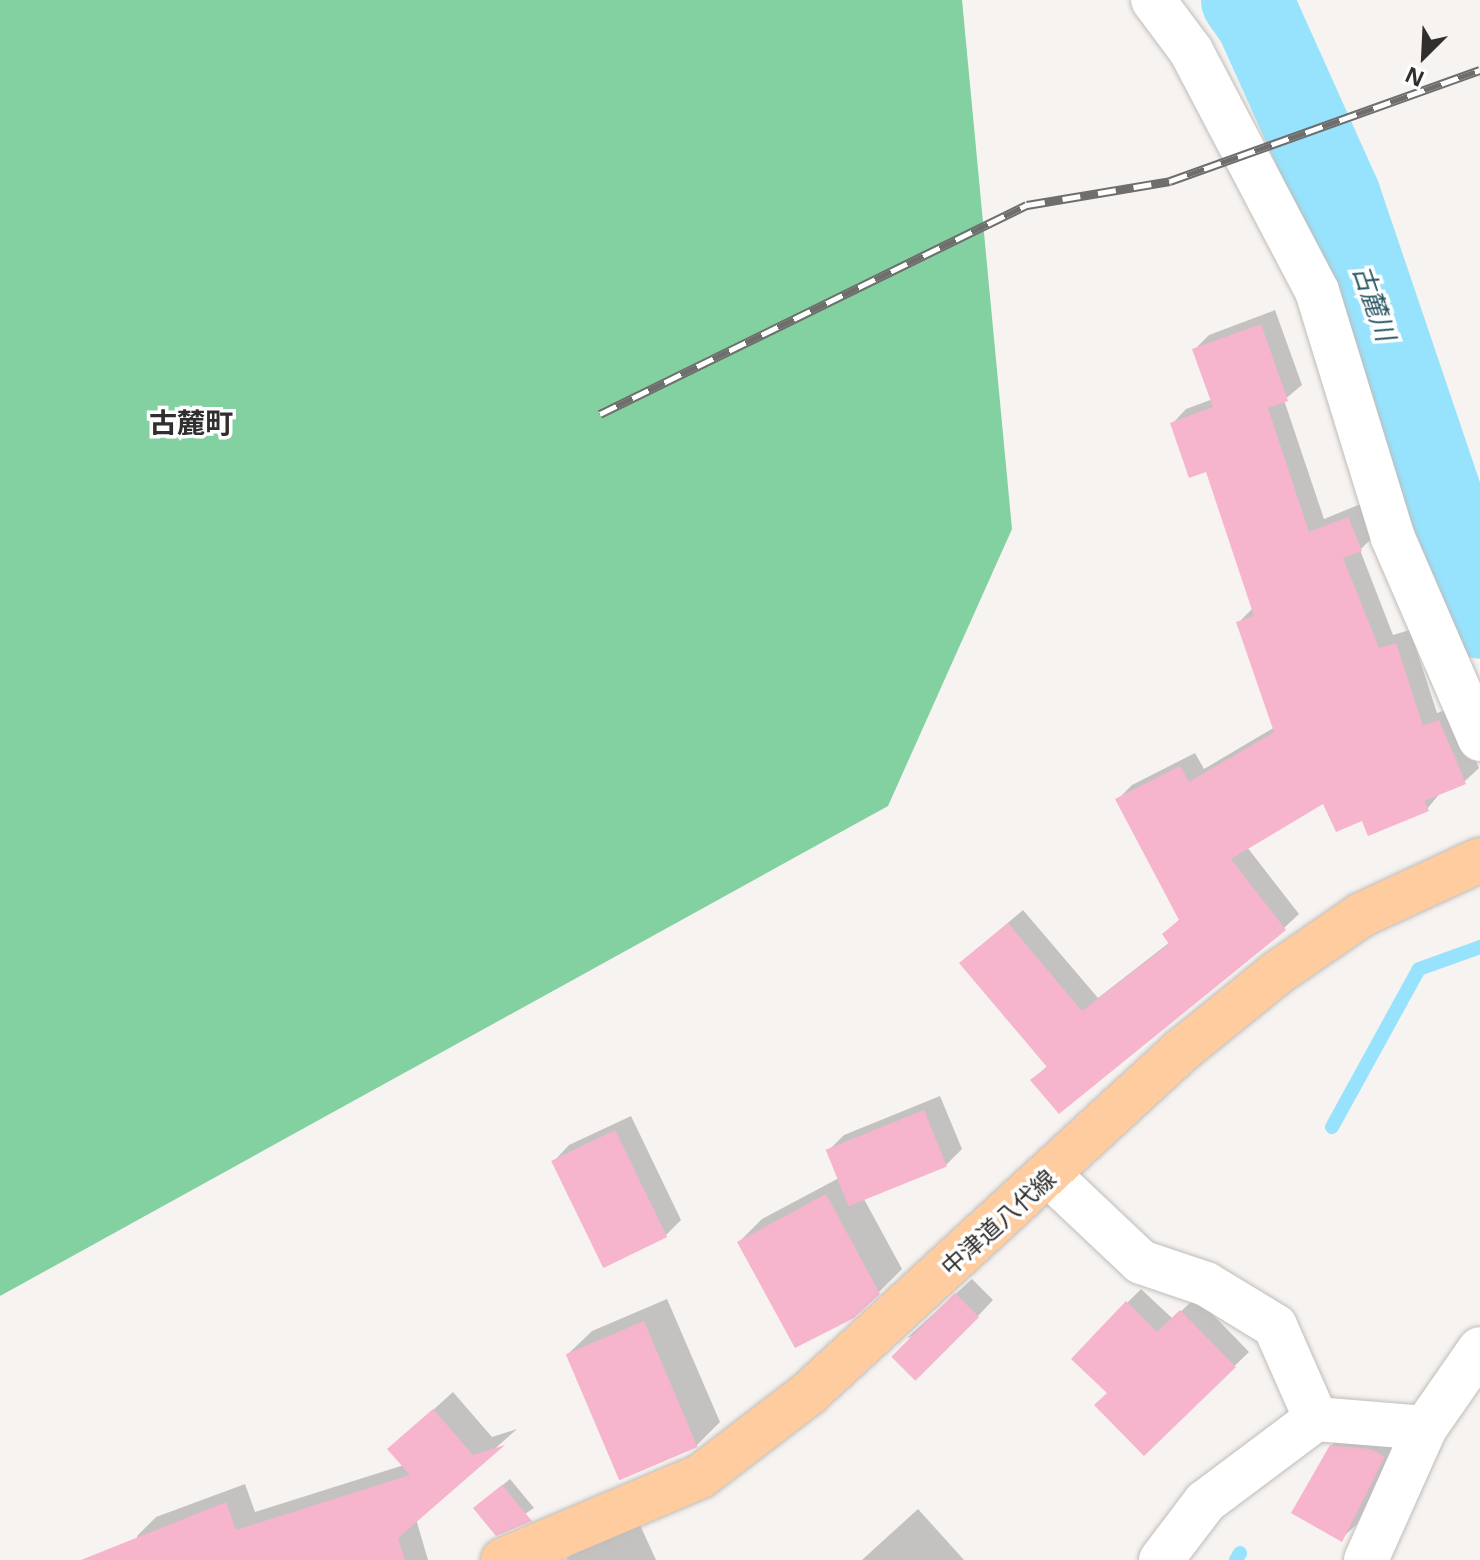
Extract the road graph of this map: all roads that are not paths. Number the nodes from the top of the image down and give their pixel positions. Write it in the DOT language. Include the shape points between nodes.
graph roads {
  1 [pos="1153,0"];
  2 [pos="1480,739"];
  3 [pos="1480,860"];
  4 [pos="1050,1176"];
  5 [pos="1480,1349"];
  6 [pos="1316,1419"];
  7 [pos="1425,1428"];
  8 [pos="503,1560"];
  9 [pos="1161,1560"];
  10 [pos="1366,1560"];
  1 -- 2 [label="street" via="1191,51 1317,291 1393,538"];
  3 -- 4 [label="main road, 中津道八代線" via="1361,915 1277,973 1182,1050"];
  4 -- 6 [label="street" via="1141,1262 1206,1284 1275,1326"];
  4 -- 8 [label="main road, 中津道八代線" via="808,1394 701,1476"];
  5 -- 7 [label="street"];
  6 -- 7 [label="street"];
  6 -- 9 [label="street" via="1205,1502"];
  7 -- 10 [label="street"];
}
